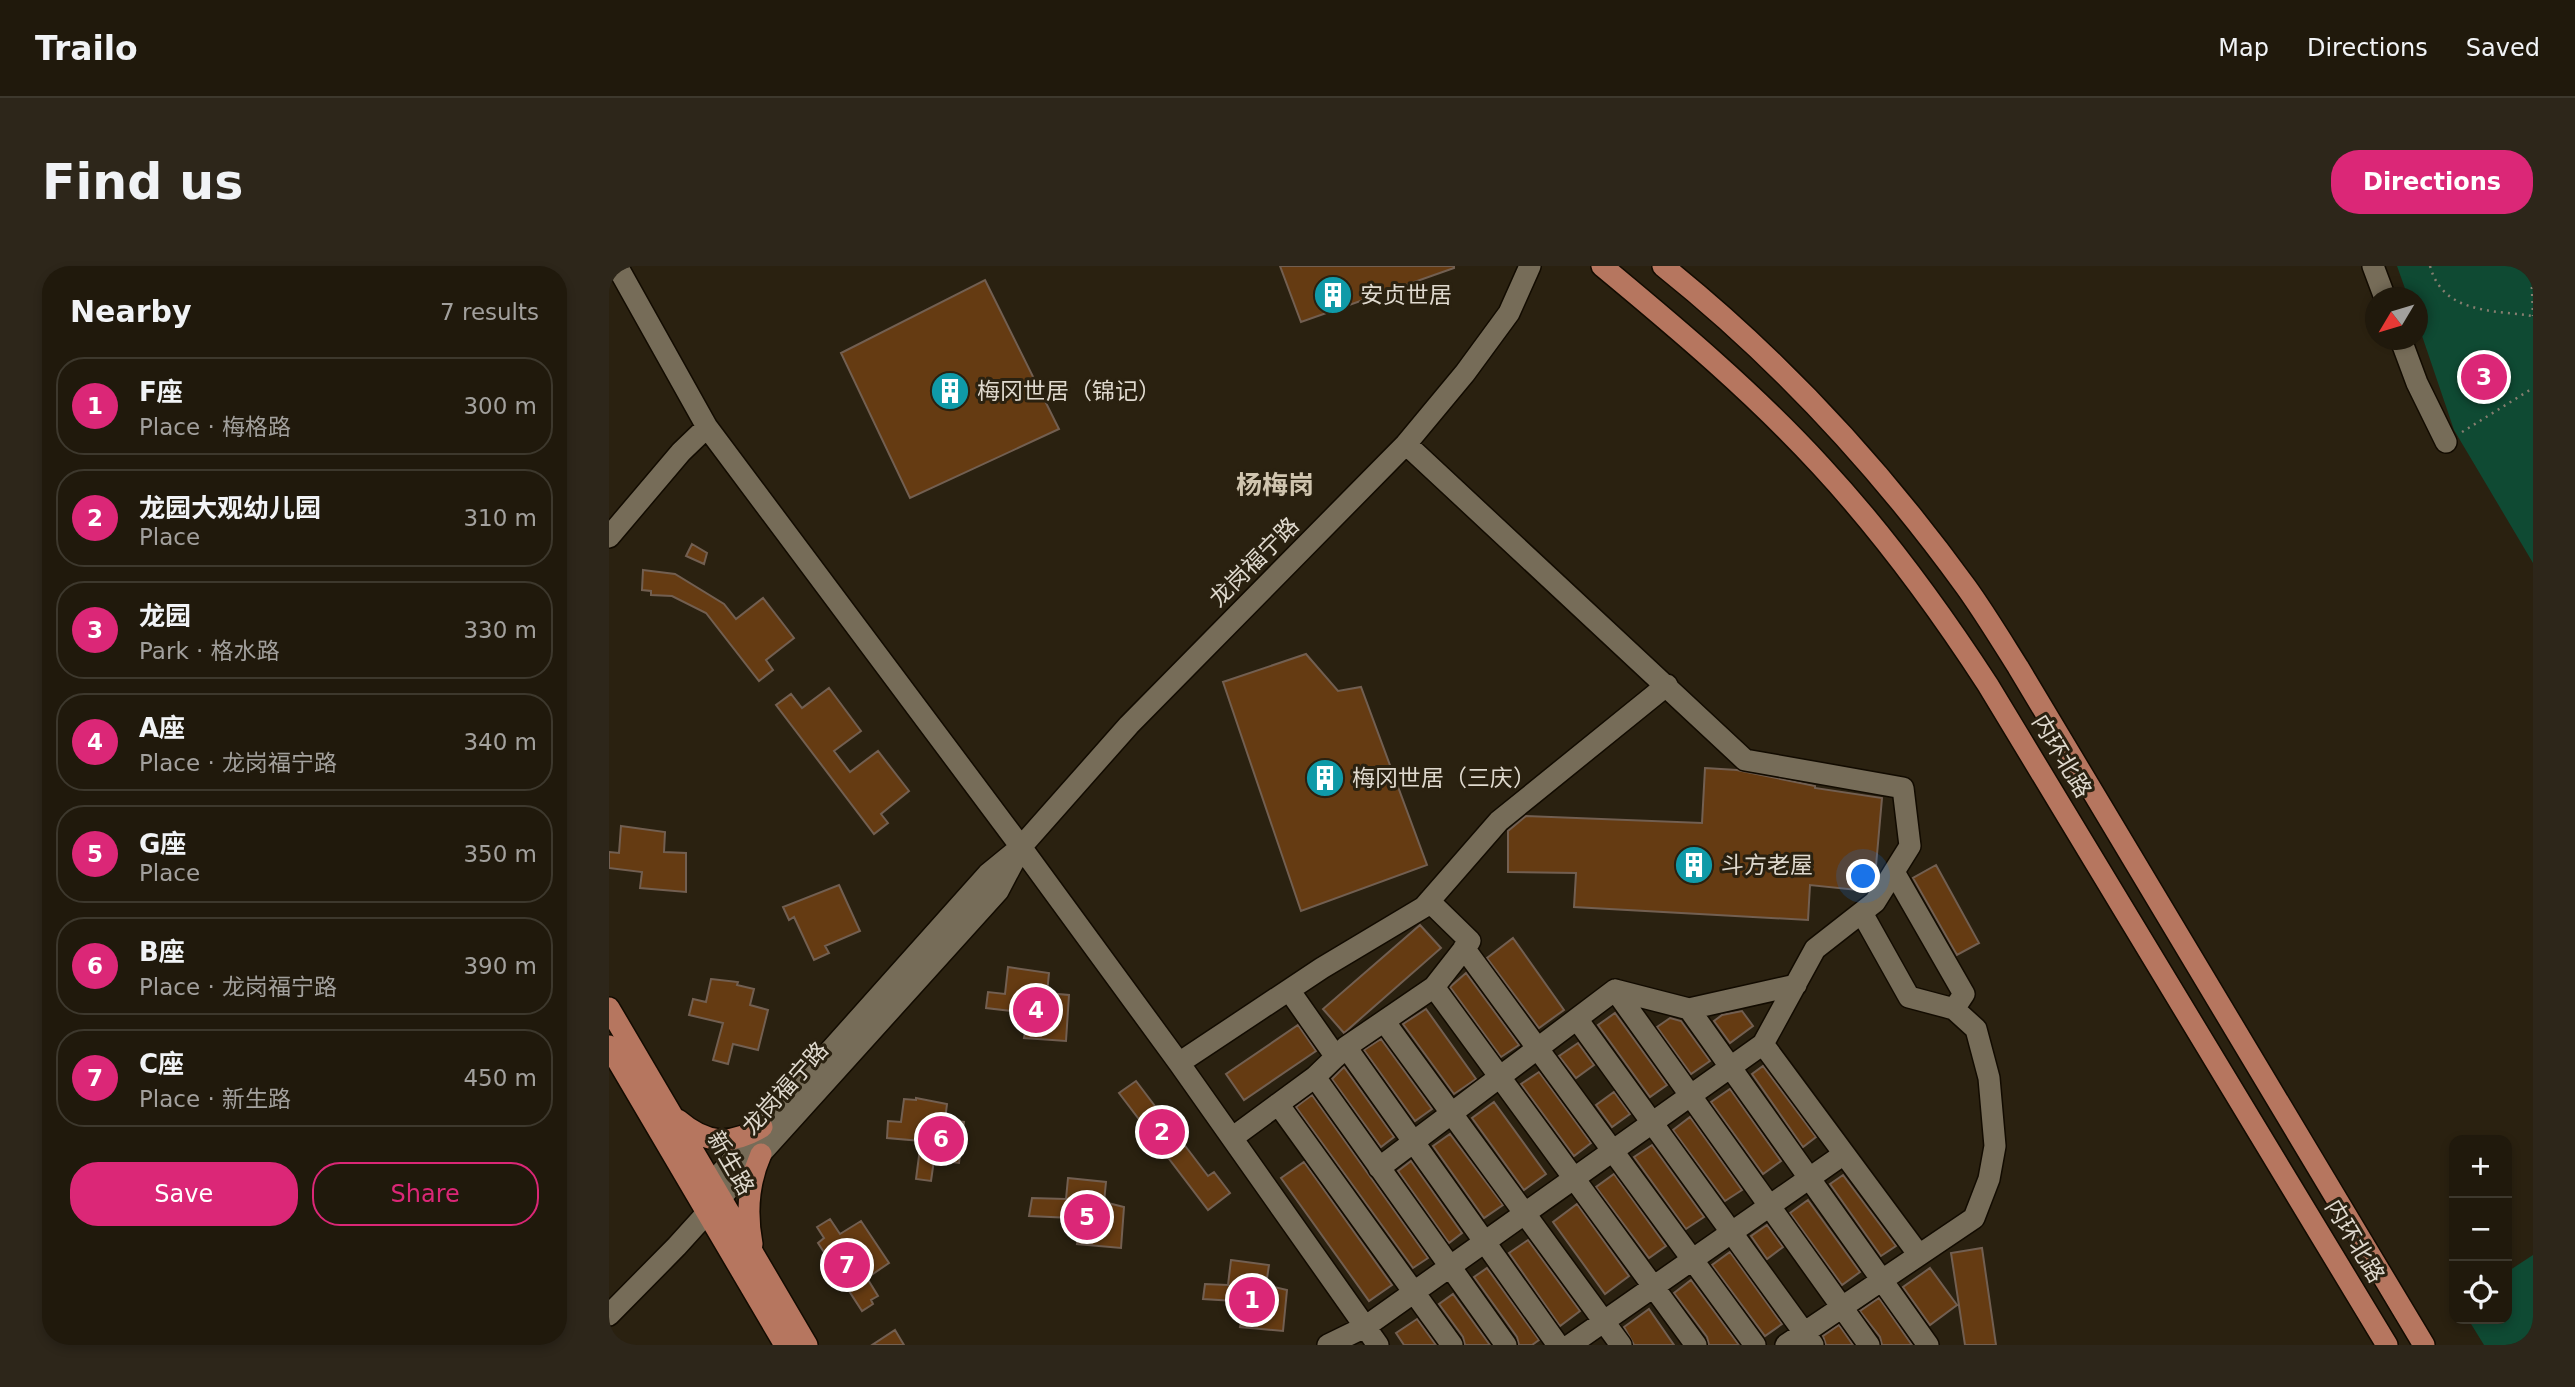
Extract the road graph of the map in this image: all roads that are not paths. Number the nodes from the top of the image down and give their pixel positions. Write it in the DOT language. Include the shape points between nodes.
graph roads {
  1 [pos="617,266"];
  2 [pos="1530,266"];
  3 [pos="1602,266"];
  4 [pos="1663,266"];
  5 [pos="2373,266"];
  6 [pos="2381,287"];
  7 [pos="2405,350"];
  8 [pos="707,427"];
  9 [pos="2446,442"];
  10 [pos="1406,444"];
  11 [pos="609,537"];
  12 [pos="1667,685"];
  13 [pos="1021,847"];
  14 [pos="1893,872"];
  15 [pos="1429,901"];
  16 [pos="1862,913"];
  17 [pos="1464,948"];
  18 [pos="1795,985"];
  19 [pos="1434,987"];
  20 [pos="1289,989"];
  21 [pos="1615,990"];
  22 [pos="609,1008"];
  23 [pos="1689,1009"];
  24 [pos="1954,1009"];
  25 [pos="1577,1019"];
  26 [pos="1384,1021"];
  27 [pos="1763,1044"];
  28 [pos="609,1046"];
  29 [pos="1538,1048"];
  30 [pos="1341,1052"];
  31 [pos="1179,1063"];
  32 [pos="1730,1067"];
  33 [pos="1315,1077"];
  34 [pos="1500,1077"];
  35 [pos="1691,1095"];
  36 [pos="1278,1104"];
  37 [pos="1452,1113"];
  38 [pos="673,1116"];
  39 [pos="1652,1123"];
  40 [pos="762,1127"];
  41 [pos="1232,1138"];
  42 [pos="1414,1142"];
  43 [pos="1613,1151"];
  44 [pos="761,1154"];
  45 [pos="1845,1154"];
  46 [pos="1379,1168"];
  47 [pos="1574,1178"];
  48 [pos="1809,1179"];
  49 [pos="713,1198"];
  50 [pos="1770,1206"];
  51 [pos="1525,1213"];
  52 [pos="1731,1232"];
  53 [pos="1485,1242"];
  54 [pos="1919,1255"];
  55 [pos="1692,1259"];
  56 [pos="759,1262"];
  57 [pos="1450,1267"];
  58 [pos="1882,1280"];
  59 [pos="1653,1286"];
  60 [pos="1414,1292"];
  61 [pos="1842,1307"];
  62 [pos="609,1315"];
  63 [pos="1604,1321"];
  64 [pos="1365,1327"];
  65 [pos="1809,1339"];
  66 [pos="785,1345"];
  67 [pos="807,1345"];
  68 [pos="1328,1345"];
  69 [pos="1352,1345"];
  70 [pos="1378,1345"];
  71 [pos="1452,1345"];
  72 [pos="1506,1345"];
  73 [pos="1558,1345"];
  74 [pos="1570,1345"];
  75 [pos="1621,1345"];
  76 [pos="1696,1345"];
  77 [pos="1755,1345"];
  78 [pos="1786,1345"];
  79 [pos="1869,1345"];
  80 [pos="1928,1345"];
  81 [pos="2387,1345"];
  82 [pos="2424,1345"];
  1 -- 8 [label="street"];
  2 -- 10 [label="street, 龙岗福宁路" via="1509,313"];
  3 -- 81 [label="main road, 内环北路" via="1785,428 1880,534 1938,608"];
  4 -- 82 [label="main road, 内环北路" via="1757,347 1849,441 1966,588 2018,667"];
  5 -- 6 [label="street"];
  7 -- 9 [label="street"];
  8 -- 11 [label="street"];
  8 -- 13 [label="street"];
  10 -- 12 [label="street"];
  10 -- 13 [label="street, 龙岗福宁路" via="1129,725"];
  12 -- 14 [label="street" via="1745,760 1903,789 1910,846"];
  12 -- 15 [label="street" via="1499,821"];
  13 -- 31 [label="street"];
  13 -- 40 [label="street, 龙岗福宁路" via="988,874"];
  13 -- 44 [label="street, 龙岗福宁路" via="998,891"];
  14 -- 16 [label="street" via="1875,902"];
  14 -- 24 [label="street" via="1964,994"];
  15 -- 17 [label="street" via="1469,942"];
  15 -- 20 [label="street"];
  16 -- 18 [label="street" via="1815,949"];
  16 -- 24 [label="street" via="1909,997"];
  17 -- 19 [label="street"];
  17 -- 29 [label="street"];
  18 -- 23 [label="street"];
  18 -- 27 [label="street"];
  19 -- 26 [label="street"];
  19 -- 34 [label="street"];
  20 -- 30 [label="street"];
  20 -- 31 [label="street"];
  21 -- 23 [label="street"];
  21 -- 25 [label="street"];
  21 -- 35 [label="street"];
  22 -- 38 [label="main road, 新生路"];
  23 -- 32 [label="street"];
  24 -- 54 [label="street" via="1976,1029 1989,1078 1995,1146 1974,1218"];
  25 -- 29 [label="street"];
  25 -- 39 [label="street"];
  26 -- 30 [label="street"];
  26 -- 37 [label="street"];
  27 -- 32 [label="street"];
  27 -- 45 [label="street"];
  28 -- 49 [label="main road, 新生路"];
  29 -- 34 [label="street"];
  29 -- 43 [label="street"];
  30 -- 33 [label="street"];
  30 -- 42 [label="street"];
  31 -- 41 [label="street"];
  32 -- 35 [label="street"];
  32 -- 48 [label="street"];
  33 -- 36 [label="street"];
  33 -- 46 [label="street"];
  34 -- 37 [label="street"];
  34 -- 47 [label="street"];
  35 -- 39 [label="street"];
  35 -- 50 [label="street"];
  36 -- 41 [label="street"];
  36 -- 60 [label="street"];
  37 -- 42 [label="street"];
  37 -- 51 [label="street"];
  38 -- 40 [label="main road" via="688,1129 718,1140 745,1137"];
  38 -- 49 [label="main road, 新生路"];
  39 -- 43 [label="street"];
  39 -- 52 [label="street"];
  40 -- 49 [label="street, 龙岗福宁路"];
  41 -- 64 [label="street"];
  42 -- 46 [label="street"];
  42 -- 53 [label="street"];
  43 -- 47 [label="street"];
  43 -- 55 [label="street"];
  44 -- 49 [label="street, 龙岗福宁路"];
  44 -- 56 [label="main road" via="753,1171 748,1205"];
  45 -- 48 [label="street"];
  45 -- 54 [label="street"];
  46 -- 57 [label="street"];
  47 -- 51 [label="street"];
  47 -- 59 [label="street"];
  48 -- 50 [label="street"];
  48 -- 58 [label="street"];
  49 -- 56 [label="main road, 新生路"];
  49 -- 62 [label="street"];
  49 -- 66 [label="main road, 新生路"];
  50 -- 52 [label="street"];
  50 -- 61 [label="street"];
  51 -- 53 [label="street"];
  51 -- 63 [label="street"];
  52 -- 55 [label="street"];
  52 -- 65 [label="street"];
  53 -- 57 [label="street"];
  53 -- 73 [label="street"];
  54 -- 58 [label="street"];
  55 -- 59 [label="street"];
  55 -- 77 [label="street"];
  56 -- 67 [label="main road, 新生路"];
  57 -- 60 [label="street"];
  57 -- 72 [label="street"];
  58 -- 61 [label="street"];
  58 -- 80 [label="street"];
  59 -- 63 [label="street"];
  59 -- 76 [label="street"];
  60 -- 64 [label="street"];
  60 -- 71 [label="street"];
  61 -- 65 [label="street"];
  61 -- 79 [label="street"];
  63 -- 74 [label="street"];
  63 -- 75 [label="street"];
  64 -- 68 [label="street"];
  64 -- 69 [label="street"];
  64 -- 70 [label="street"];
  65 -- 78 [label="street"];
}
